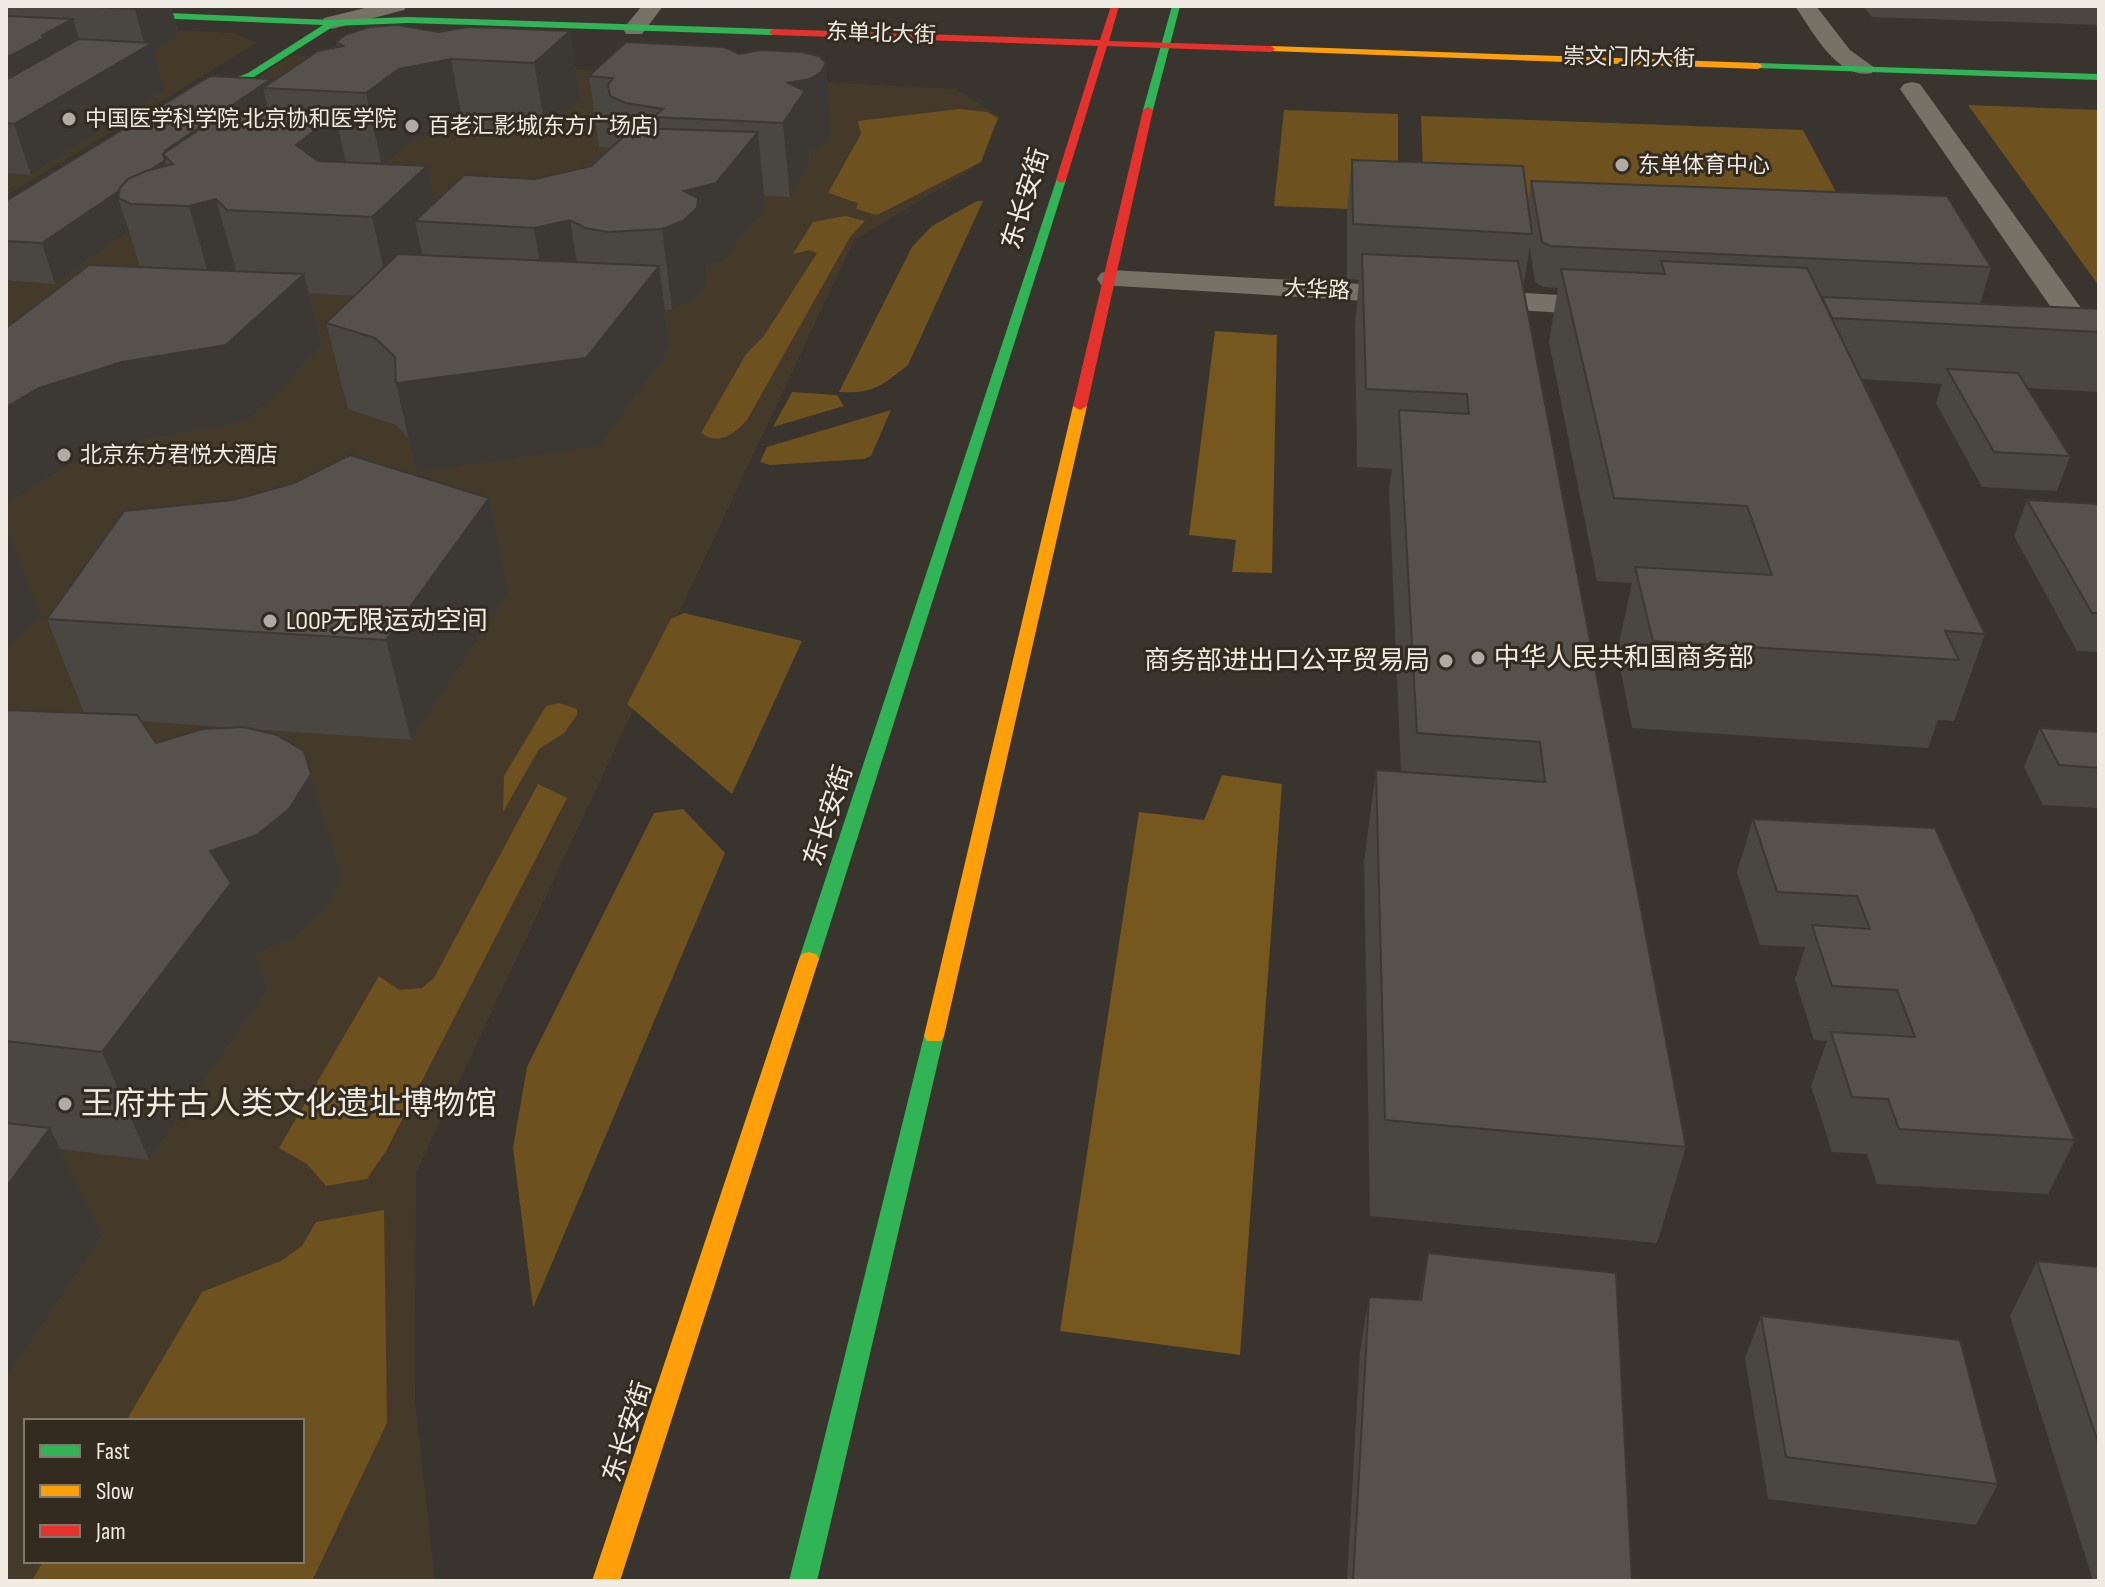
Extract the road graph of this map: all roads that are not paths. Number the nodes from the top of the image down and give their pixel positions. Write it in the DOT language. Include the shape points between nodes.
graph roads {
  1 [pos="397,6"];
  2 [pos="653,6"];
  3 [pos="1115,6"];
  4 [pos="1176,6"];
  5 [pos="1805,6"];
  6 [pos="20,8"];
  7 [pos="310,22"];
  8 [pos="332,23"];
  9 [pos="634,29"];
  10 [pos="504,42"];
  11 [pos="1103,44"];
  12 [pos="1164,47"];
  13 [pos="1074,64"];
  14 [pos="1103,66"];
  15 [pos="1864,68"];
  16 [pos="2099,77"];
  17 [pos="1808,86"];
  18 [pos="220,87"];
  19 [pos="1912,89"];
  20 [pos="2099,95"];
  21 [pos="180,112"];
  22 [pos="1111,279"];
  23 [pos="1637,308"];
  24 [pos="2051,331"];
  25 [pos="2091,333"];
  26 [pos="606,1581"];
  27 [pos="803,1581"];
  1 -- 8 [label="street"];
  2 -- 9 [label="street"];
  3 -- 11 [label="main road, 东长安街"];
  4 -- 12 [label="main road"];
  5 -- 15 [label="street" via="1842,55"];
  6 -- 7 [label="main road, 东单北大街"];
  7 -- 8 [label="main road, 东单北大街"];
  7 -- 18 [label="main road" via="230,74"];
  8 -- 9 [label="main road, 东单北大街" via="408,20"];
  8 -- 10 [label="main road, 东单北大街" via="390,36"];
  8 -- 18 [label="main road" via="251,75"];
  9 -- 11 [label="main road, 东单北大街"];
  11 -- 12 [label="main road, 东单北大街"];
  11 -- 14 [label="main road, 东长安街"];
  12 -- 15 [label="main road, 崇文门内大街"];
  12 -- 22 [label="main road"];
  13 -- 14 [label="main road"];
  14 -- 26 [label="main road, 东长安街"];
  15 -- 16 [label="main road, 崇文门内大街"];
  17 -- 19 [label="main road"];
  18 -- 21 [label="main road"];
  19 -- 20 [label="main road"];
  19 -- 25 [label="street"];
  22 -- 23 [label="street, 大华路"];
  22 -- 27 [label="main road"];
  24 -- 25 [label="street"];
}
